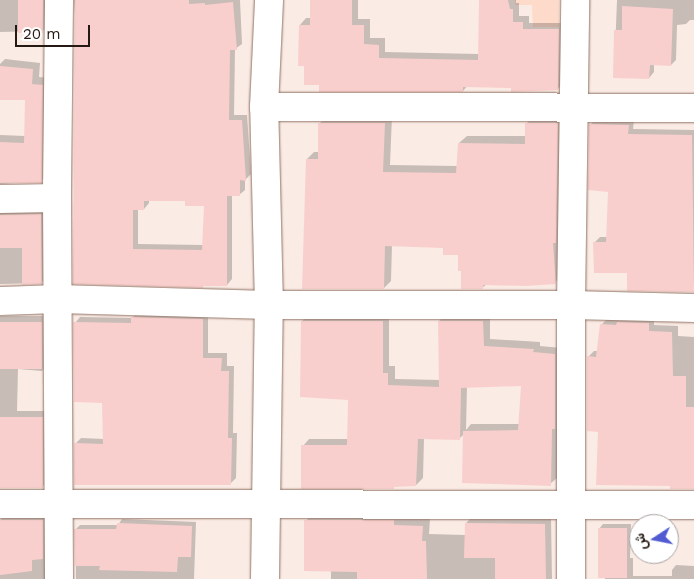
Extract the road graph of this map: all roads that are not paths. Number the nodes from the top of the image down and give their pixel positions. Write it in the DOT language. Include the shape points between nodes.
graph roads {
  1 [pos="59,0"];
  2 [pos="269,0"];
  3 [pos="575,0"];
  4 [pos="264,107"];
  5 [pos="694,108"];
  6 [pos="574,109"];
  7 [pos="57,198"];
  8 [pos="0,199"];
  9 [pos="58,299"];
  10 [pos="0,301"];
  11 [pos="269,305"];
  12 [pos="571,305"];
  13 [pos="694,308"];
  14 [pos="0,504"];
  15 [pos="60,504"];
  16 [pos="571,504"];
  17 [pos="694,505"];
  18 [pos="266,506"];
  19 [pos="60,579"];
  20 [pos="265,579"];
  21 [pos="571,579"];
  1 -- 7 [label="street"];
  2 -- 4 [label="street"];
  3 -- 6 [label="street"];
  4 -- 6 [label="street"];
  4 -- 11 [label="street"];
  5 -- 6 [label="street"];
  6 -- 12 [label="street"];
  7 -- 8 [label="street"];
  7 -- 9 [label="street"];
  9 -- 10 [label="street"];
  9 -- 11 [label="street"];
  9 -- 15 [label="street"];
  11 -- 12 [label="street"];
  11 -- 18 [label="street"];
  12 -- 13 [label="street"];
  12 -- 16 [label="street"];
  14 -- 15 [label="street"];
  15 -- 18 [label="street"];
  15 -- 19 [label="street"];
  16 -- 17 [label="street"];
  16 -- 18 [label="street"];
  16 -- 21 [label="street"];
  18 -- 20 [label="street"];
}
